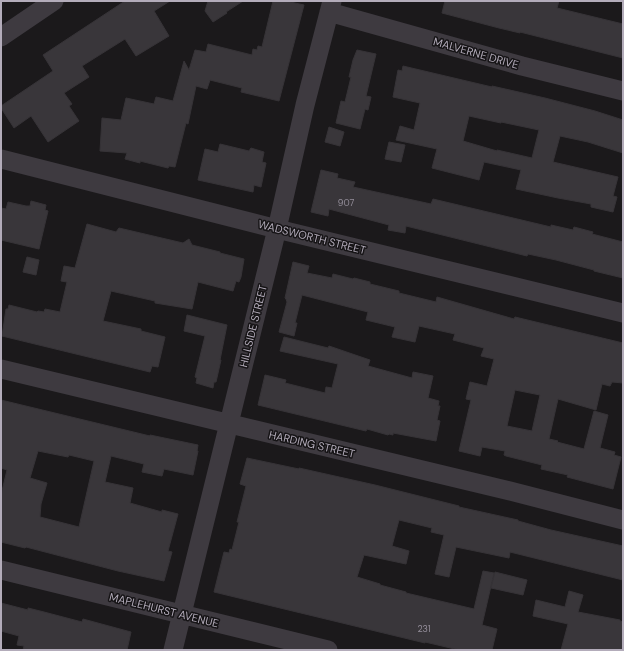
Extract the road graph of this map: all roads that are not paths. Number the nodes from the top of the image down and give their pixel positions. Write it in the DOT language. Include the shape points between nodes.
graph roads {
  1 [pos="54,1"];
  2 [pos="330,7"];
  3 [pos="1,37"];
  4 [pos="623,90"];
  5 [pos="1,160"];
  6 [pos="277,228"];
  7 [pos="623,312"];
  8 [pos="1,369"];
  9 [pos="229,424"];
  10 [pos="623,520"];
  11 [pos="1,570"];
  12 [pos="182,614"];
  13 [pos="173,650"];
  14 [pos="328,650"];
  1 -- 3 [label="street"];
  2 -- 4 [label="street, MALVERNE DRIVE" via="522,66"];
  2 -- 6 [label="street, HILLSIDE STREET"];
  5 -- 6 [label="street, WADSWORTH STREET"];
  6 -- 7 [label="street, WADSWORTH STREET"];
  6 -- 9 [label="street, HILLSIDE STREET"];
  8 -- 9 [label="street, HARDING STREET"];
  9 -- 10 [label="street, HARDING STREET"];
  9 -- 12 [label="street, HILLSIDE STREET"];
  11 -- 12 [label="street, MAPLEHURST AVENUE"];
  12 -- 13 [label="street, HILLSIDE STREET"];
  12 -- 14 [label="street, MAPLEHURST AVENUE"];
}
